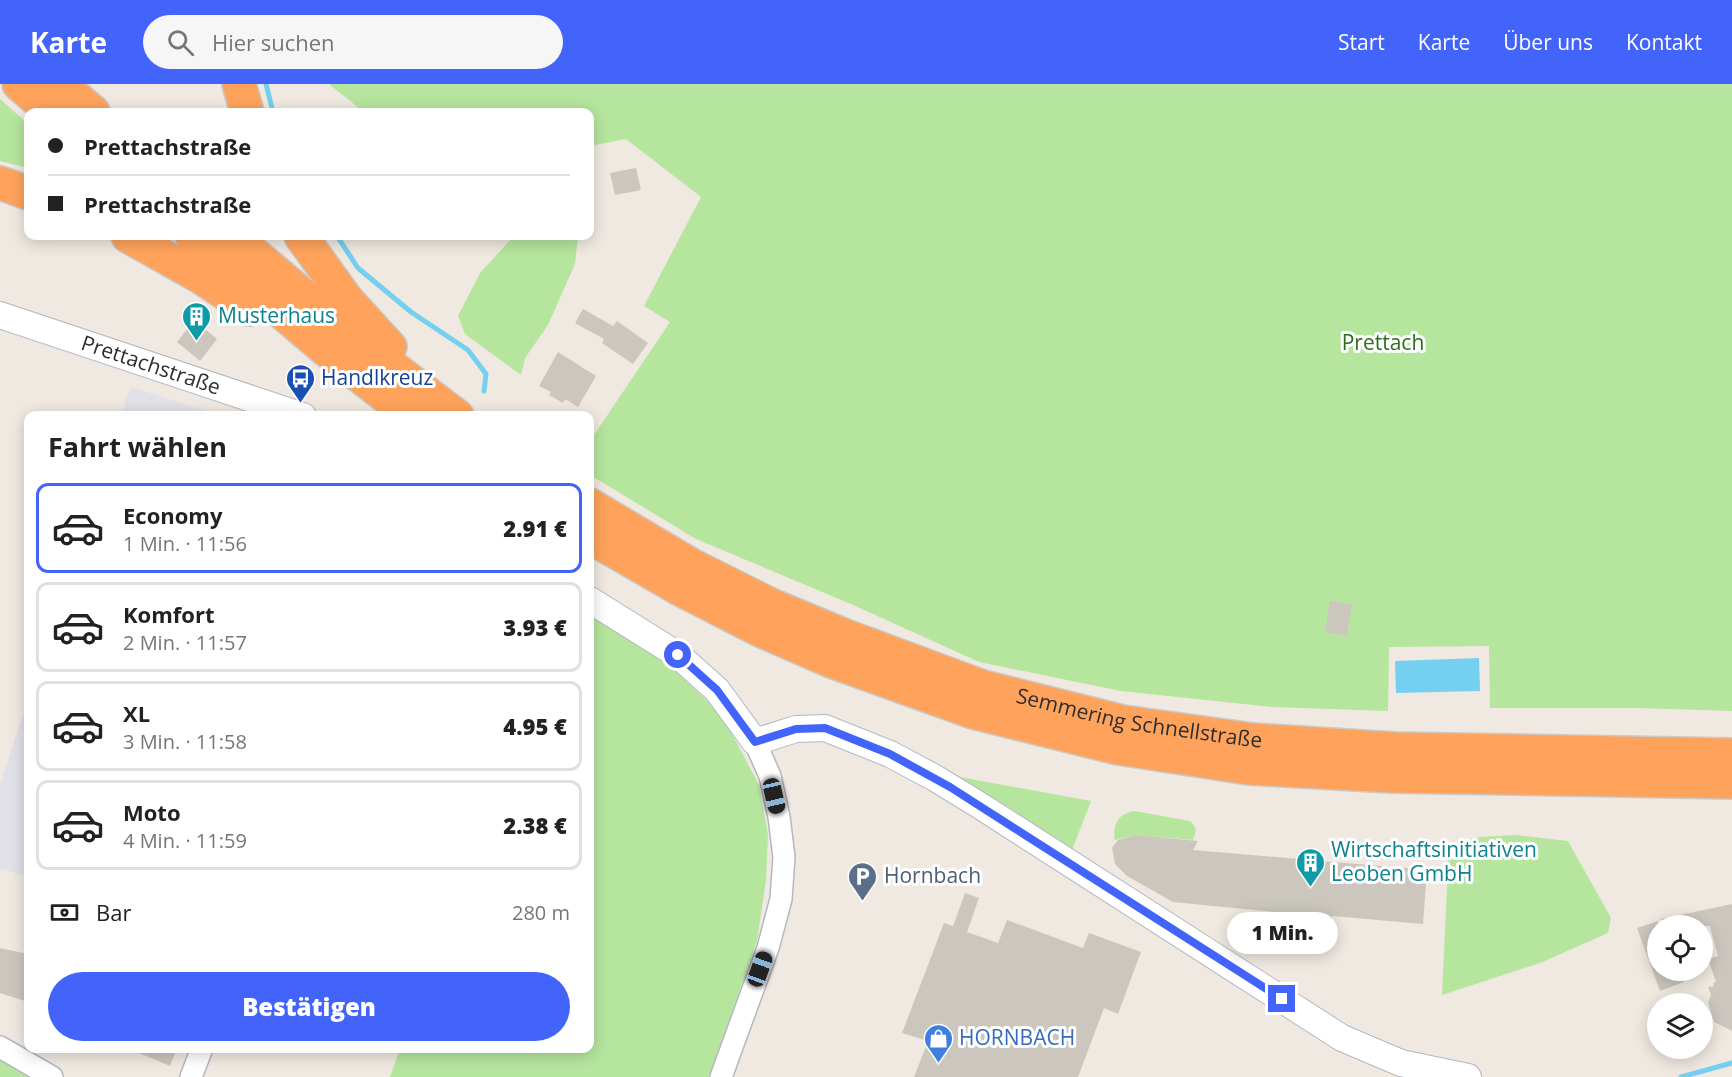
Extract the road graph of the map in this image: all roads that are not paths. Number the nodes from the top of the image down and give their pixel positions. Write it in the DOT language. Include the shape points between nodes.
graph roads {
  1 [pos="19,84"];
  2 [pos="60,84"];
  3 [pos="239,84"];
  4 [pos="47,108"];
  5 [pos="88,108"];
  6 [pos="246,108"];
  7 [pos="0,183"];
  8 [pos="24,192"];
  9 [pos="135,240"];
  10 [pos="197,240"];
  11 [pos="237,240"];
  12 [pos="304,240"];
  13 [pos="0,315"];
  14 [pos="325,349"];
  15 [pos="412,400"];
  16 [pos="288,411"];
  17 [pos="443,411"];
  18 [pos="594,507"];
  19 [pos="594,539"];
  20 [pos="594,602"];
  21 [pos="767,618"];
  22 [pos="837,648"];
  23 [pos="755,742"];
  24 [pos="1732,755"];
  25 [pos="1732,782"];
  26 [pos="0,1047"];
  27 [pos="200,1053"];
  28 [pos="52,1077"];
  29 [pos="191,1077"];
  30 [pos="721,1077"];
  31 [pos="1468,1077"];
  1 -- 4 [label="highway"];
  2 -- 5 [label="highway"];
  3 -- 6 [label="highway"];
  7 -- 8 [label="highway"];
  9 -- 14 [label="highway" via="263,318"];
  10 -- 14 [label="highway"];
  11 -- 15 [label="highway" via="331,319"];
  12 -- 15 [label="highway" via="347,300 387,340"];
  13 -- 16 [label="street, Prettachstraße"];
  14 -- 15 [label="highway"];
  15 -- 17 [label="highway"];
  18 -- 21 [label="highway, Semmering Schnellstraße" via="691,565"];
  19 -- 21 [label="highway, Semmering Schnellstraße" via="678,588"];
  20 -- 23 [label="street" via="678,655 717,690"];
  21 -- 22 [label="highway, Semmering Schnellstraße"];
  22 -- 24 [label="highway, Semmering Schnellstraße" via="1123,722 1253,740 1394,749"];
  22 -- 25 [label="highway, Semmering Schnellstraße" via="973,712 1119,748 1249,768 1392,776"];
  23 -- 30 [label="street" via="770,776 779,817 783,857 781,899 768,948"];
  23 -- 31 [label="street" via="796,729 825,728 890,754 935,778 1342,1038 1401,1063"];
  26 -- 28 [label="street"];
  27 -- 29 [label="street"];
}
